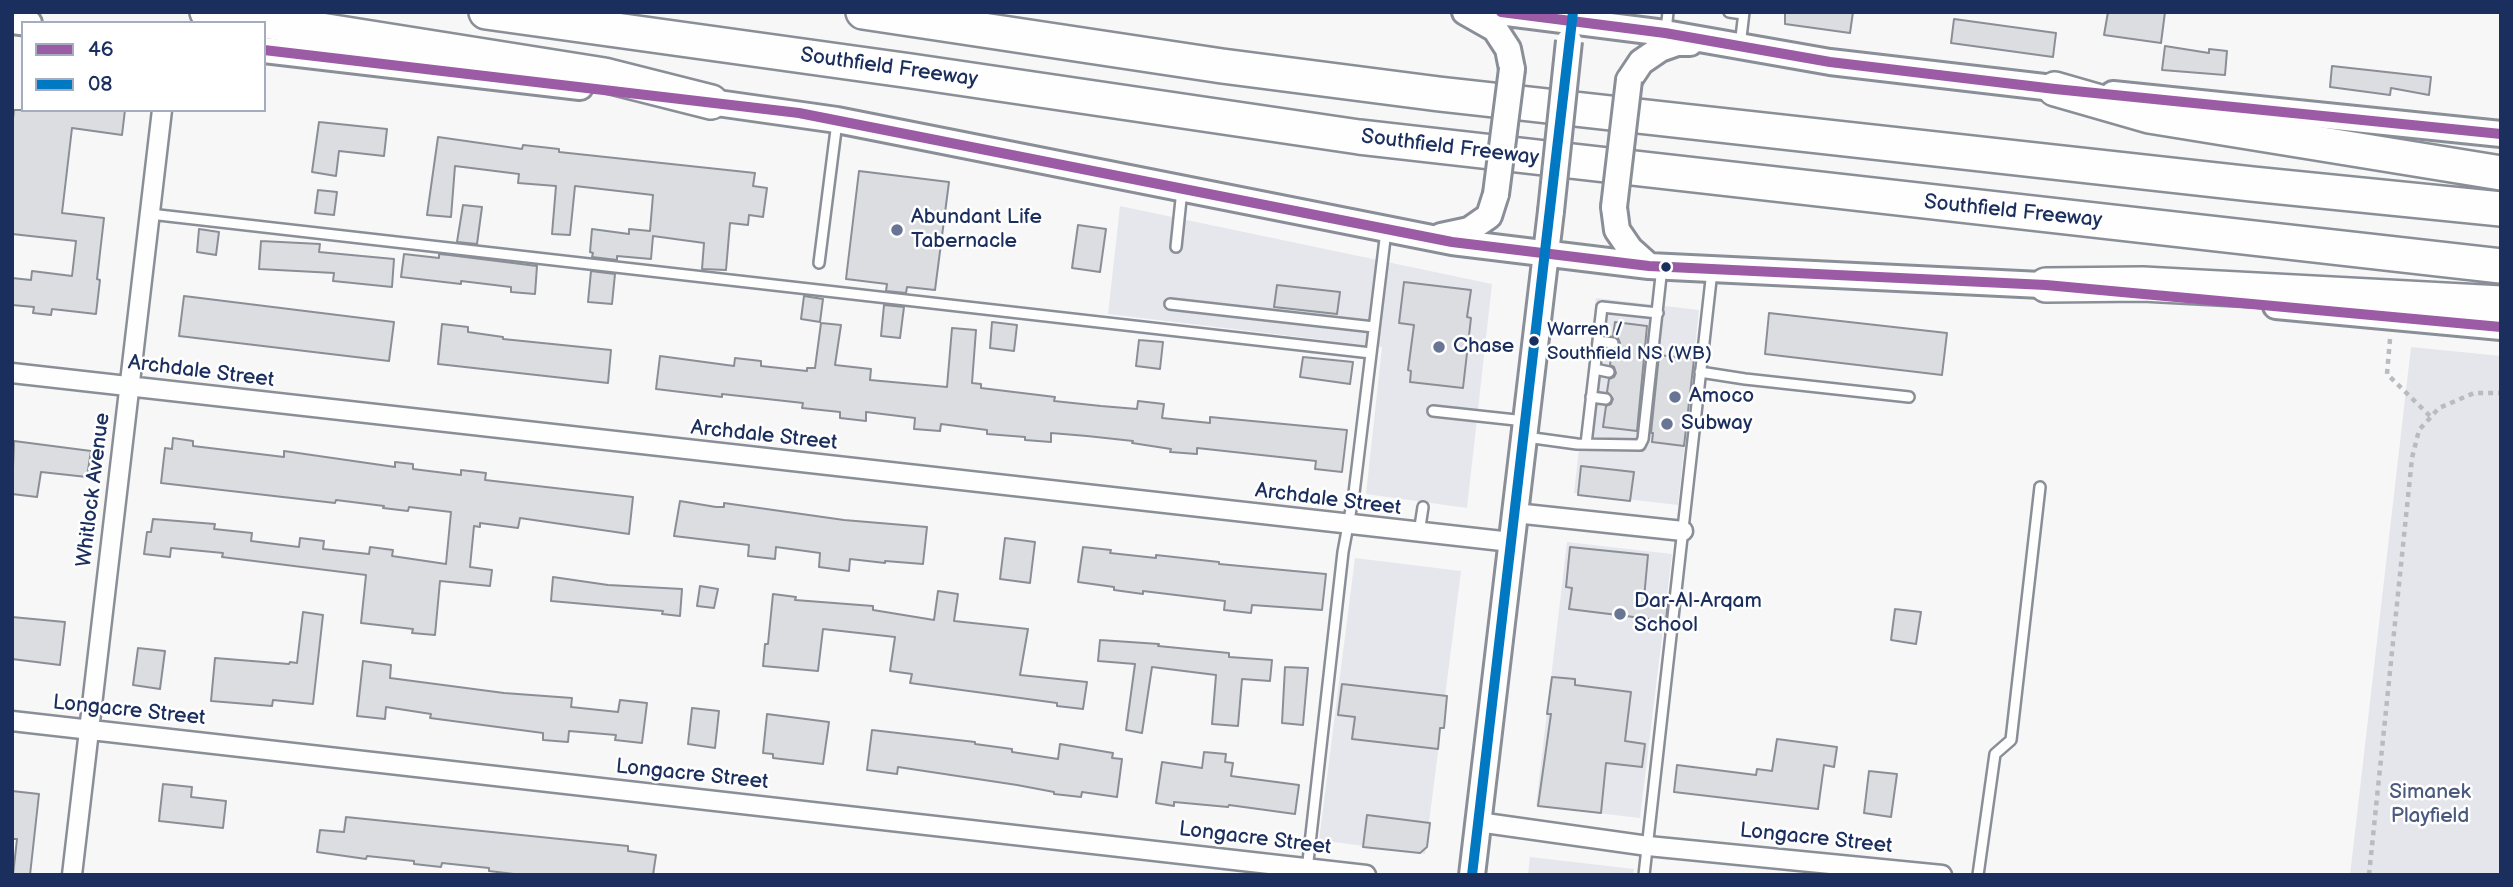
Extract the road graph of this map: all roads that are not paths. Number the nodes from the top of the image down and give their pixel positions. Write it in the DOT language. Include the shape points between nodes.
graph roads {
  1 [pos="207,12"];
  2 [pos="486,12"];
  3 [pos="863,12"];
  4 [pos="1465,12"];
  5 [pos="1499,12"];
  6 [pos="1729,12"];
  7 [pos="1743,13"];
  8 [pos="264,21"];
  9 [pos="266,21"];
  10 [pos="1667,23"];
  11 [pos="1571,25"];
  12 [pos="1729,46"];
  13 [pos="266,50"];
  14 [pos="2055,89"];
  15 [pos="711,102"];
  16 [pos="162,112"];
  17 [pos="837,120"];
  18 [pos="2501,134"];
  19 [pos="2501,173"];
  20 [pos="1182,188"];
  21 [pos="2501,208"];
  22 [pos="150,214"];
  23 [pos="1386,229"];
  24 [pos="1430,238"];
  25 [pos="1176,247"];
  26 [pos="1546,254"];
  27 [pos="819,263"];
  28 [pos="2501,266"];
  29 [pos="1656,267"];
  30 [pos="1712,269"];
  31 [pos="2046,285"];
  32 [pos="2501,303"];
  33 [pos="1170,304"];
  34 [pos="1658,313"];
  35 [pos="1374,327"];
  36 [pos="2501,327"];
  37 [pos="1598,341"];
  38 [pos="1613,343"];
  39 [pos="1371,353"];
  40 [pos="1595,369"];
  41 [pos="1609,372"];
  42 [pos="1700,372"];
  43 [pos="12,373"];
  44 [pos="129,387"];
  45 [pos="1591,397"];
  46 [pos="1909,397"];
  47 [pos="1606,399"];
  48 [pos="1433,411"];
  49 [pos="1525,429"];
  50 [pos="1586,444"];
  51 [pos="2040,487"];
  52 [pos="1423,507"];
  53 [pos="1515,513"];
  54 [pos="1348,525"];
  55 [pos="1683,531"];
  56 [pos="1419,533"];
  57 [pos="1511,542"];
  58 [pos="12,721"];
  59 [pos="88,729"];
  60 [pos="1478,821"];
  61 [pos="1648,846"];
  62 [pos="1307,871"];
  63 [pos="72,875"];
  64 [pos="1366,875"];
  65 [pos="1472,875"];
  66 [pos="1644,875"];
  67 [pos="1942,875"];
  68 [pos="1978,875"];
  1 -- 8 [label="highway"];
  2 -- 28 [label="highway, Southfield Freeway" via="1359,137"];
  3 -- 21 [label="highway" via="1439,94"];
  4 -- 24 [label="main road, bridge" via="1495,29 1508,49 1512,69 1496,194 1489,216 1469,230"];
  5 -- 11 [label="main road"];
  6 -- 7 [label="lane"];
  7 -- 12 [label="lane"];
  9 -- 15 [label="highway" via="604,75"];
  10 -- 11 [label="main road"];
  10 -- 12 [label="main road"];
  11 -- 26 [label="main road, bridge"];
  12 -- 14 [label="main road"];
  12 -- 29 [label="main road, bridge" via="1677,43 1641,62 1629,80 1614,207 1616,230 1630,249"];
  13 -- 15 [label="main road"];
  14 -- 18 [label="main road"];
  14 -- 19 [label="highway" via="2149,116"];
  15 -- 17 [label="main road"];
  16 -- 22 [label="street, Whitlock Avenue"];
  17 -- 20 [label="main road"];
  17 -- 27 [label="lane"];
  20 -- 23 [label="main road"];
  20 -- 25 [label="lane"];
  22 -- 39 [label="lane"];
  22 -- 44 [label="street, Whitlock Avenue"];
  23 -- 24 [label="main road"];
  23 -- 35 [label="lane"];
  24 -- 26 [label="main road"];
  26 -- 29 [label="main road"];
  26 -- 49 [label="main road"];
  29 -- 30 [label="main road"];
  29 -- 34 [label="lane"];
  30 -- 31 [label="main road"];
  30 -- 42 [label="lane"];
  31 -- 32 [label="highway" via="2143,284"];
  31 -- 36 [label="main road"];
  33 -- 35 [label="lane"];
  34 -- 37 [label="lane" via="1602,307"];
  34 -- 50 [label="lane" via="1640,445"];
  35 -- 39 [label="lane"];
  37 -- 38 [label="lane"];
  37 -- 40 [label="lane"];
  39 -- 54 [label="lane"];
  40 -- 41 [label="lane"];
  40 -- 45 [label="lane"];
  42 -- 46 [label="lane"];
  42 -- 55 [label="lane"];
  43 -- 44 [label="street, Archdale Street"];
  44 -- 54 [label="street, Archdale Street"];
  44 -- 59 [label="street, Whitlock Avenue"];
  45 -- 47 [label="lane"];
  45 -- 50 [label="lane"];
  48 -- 49 [label="lane"];
  49 -- 50 [label="lane"];
  49 -- 53 [label="main road"];
  51 -- 68 [label="lane" via="2011,740 1995,754"];
  52 -- 56 [label="lane"];
  53 -- 55 [label="street"];
  53 -- 57 [label="main road"];
  54 -- 56 [label="street, Archdale Street"];
  54 -- 62 [label="lane"];
  55 -- 61 [label="lane"];
  56 -- 57 [label="street, Archdale Street"];
  57 -- 60 [label="main road"];
  58 -- 59 [label="street, Longacre Street"];
  59 -- 62 [label="street, Longacre Street"];
  59 -- 63 [label="street, Whitlock Avenue"];
  60 -- 61 [label="street, Longacre Street"];
  60 -- 65 [label="main road"];
  61 -- 66 [label="lane"];
  61 -- 67 [label="street, Longacre Street"];
  62 -- 64 [label="street, Longacre Street"];
}
